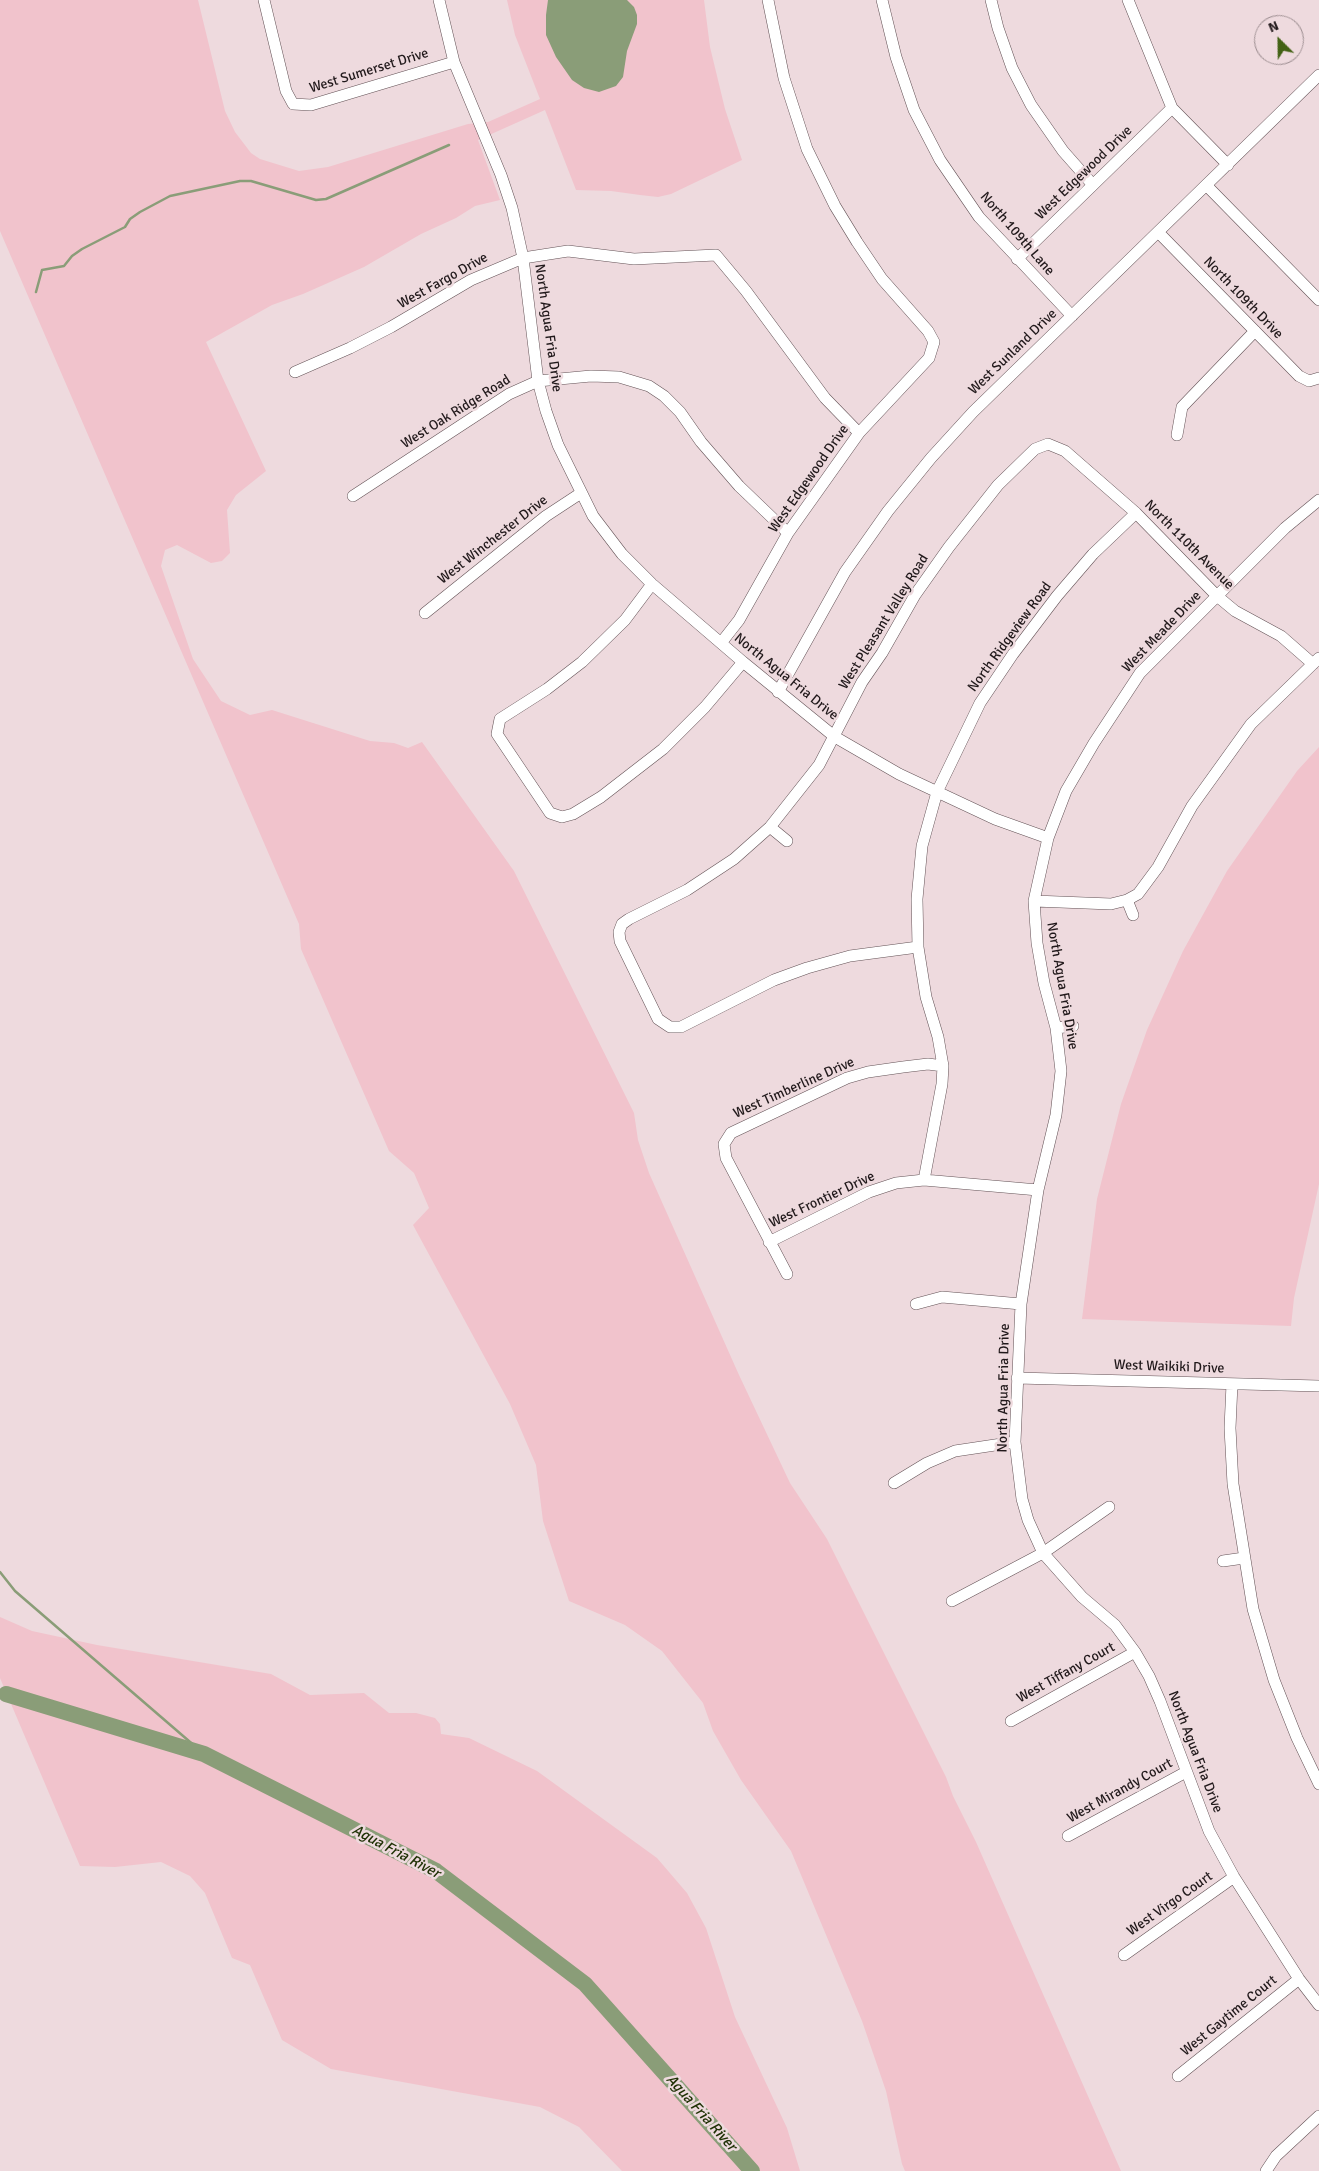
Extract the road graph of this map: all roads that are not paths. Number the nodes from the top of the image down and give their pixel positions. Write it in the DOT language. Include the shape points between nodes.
graph roads {
  1 [pos="264,0"];
  2 [pos="439,0"];
  3 [pos="768,0"];
  4 [pos="882,0"];
  5 [pos="991,0"];
  6 [pos="1128,0"];
  7 [pos="454,62"];
  8 [pos="1319,75"];
  9 [pos="1172,108"];
  10 [pos="1228,165"];
  11 [pos="1093,185"];
  12 [pos="1207,186"];
  13 [pos="1158,232"];
  14 [pos="523,258"];
  15 [pos="1017,259"];
  16 [pos="1319,300"];
  17 [pos="1072,316"];
  18 [pos="1256,331"];
  19 [pos="294,372"];
  20 [pos="1314,380"];
  21 [pos="538,381"];
  22 [pos="859,433"];
  23 [pos="1177,435"];
  24 [pos="1048,444"];
  25 [pos="581,493"];
  26 [pos="353,496"];
  27 [pos="1319,500"];
  28 [pos="1136,513"];
  29 [pos="788,533"];
  30 [pos="652,584"];
  31 [pos="1218,596"];
  32 [pos="425,613"];
  33 [pos="720,643"];
  34 [pos="1316,661"];
  35 [pos="742,662"];
  36 [pos="778,692"];
  37 [pos="835,737"];
  38 [pos="937,792"];
  39 [pos="770,827"];
  40 [pos="1048,838"];
  41 [pos="787,841"];
  42 [pos="1127,900"];
  43 [pos="1034,901"];
  44 [pos="1133,915"];
  45 [pos="918,947"];
  46 [pos="1073,1026"];
  47 [pos="1056,1028"];
  48 [pos="943,1066"];
  49 [pos="924,1180"];
  50 [pos="1038,1190"];
  51 [pos="769,1242"];
  52 [pos="787,1274"];
  53 [pos="916,1304"];
  54 [pos="1021,1304"];
  55 [pos="1017,1378"];
  56 [pos="1232,1384"];
  57 [pos="1319,1386"];
  58 [pos="1015,1442"];
  59 [pos="894,1483"];
  60 [pos="1109,1507"];
  61 [pos="1043,1553"];
  62 [pos="1244,1558"];
  63 [pos="1223,1561"];
  64 [pos="952,1601"];
  65 [pos="1135,1652"];
  66 [pos="1011,1721"];
  67 [pos="1186,1772"];
  68 [pos="1319,1784"];
  69 [pos="1068,1836"];
  70 [pos="1234,1878"];
  71 [pos="1124,1955"];
  72 [pos="1298,1978"];
  73 [pos="1319,2005"];
  74 [pos="1178,2076"];
  75 [pos="1319,2116"];
  76 [pos="1266,2171"];
  1 -- 7 [label="street, West Sumerset Drive" via="286,91 293,104 310,105"];
  2 -- 7 [label="street, North Agua Fria Drive"];
  3 -- 22 [label="street, West Edgewood Drive" via="784,78 807,149 835,206 882,280 934,342 929,358"];
  4 -- 15 [label="street, North 109th Lane" via="914,110 936,152 979,217"];
  5 -- 11 [label="street" via="1012,68 1031,105 1063,151"];
  6 -- 9 [label="street"];
  7 -- 14 [label="street, North Agua Fria Drive" via="501,175"];
  8 -- 10 [label="street, West Sunland Drive"];
  9 -- 10 [label="street"];
  9 -- 11 [label="street, West Edgewood Drive"];
  10 -- 12 [label="street, West Sunland Drive"];
  11 -- 15 [label="street, West Edgewood Drive"];
  12 -- 13 [label="street, West Sunland Drive"];
  12 -- 16 [label="street"];
  13 -- 17 [label="street, West Sunland Drive"];
  13 -- 18 [label="street, North 109th Drive"];
  14 -- 19 [label="street, West Fargo Drive" via="471,280 383,332"];
  14 -- 21 [label="street, North Agua Fria Drive"];
  14 -- 22 [label="street, West Fargo Drive" via="568,251 634,259 716,255 825,398"];
  15 -- 17 [label="street, North 109th Lane"];
  17 -- 36 [label="street, West Sunland Drive" via="973,412 888,511 844,572"];
  18 -- 20 [label="street, North 109th Drive" via="1299,376"];
  18 -- 23 [label="street" via="1182,408"];
  21 -- 25 [label="street, North Agua Fria Drive" via="558,445"];
  21 -- 26 [label="street, West Oak Ridge Road" via="510,394"];
  21 -- 29 [label="street, West Oak Ridge Road" via="619,377 649,386 680,412 733,478"];
  22 -- 29 [label="street, West Edgewood Drive"];
  24 -- 28 [label="street, North 110th Avenue" via="1065,451"];
  24 -- 37 [label="street, West Pleasant Valley Road" via="1035,449 998,485 949,547 915,595 862,682"];
  25 -- 30 [label="street, North Agua Fria Drive" via="609,538"];
  25 -- 32 [label="street, West Winchester Drive" via="546,516"];
  27 -- 31 [label="street, West Meade Drive" via="1285,528"];
  28 -- 31 [label="street, North 110th Avenue"];
  28 -- 38 [label="street, North Ridgeview Road" via="1093,554 1013,654 980,703"];
  29 -- 33 [label="street, West Edgewood Drive" via="739,620"];
  30 -- 33 [label="street, North Agua Fria Drive"];
  30 -- 35 [label="street" via="625,620 582,662 547,689 506,714 497,725 502,744 550,814 562,817 573,814 601,797 663,749 706,707"];
  31 -- 34 [label="street, North 110th Avenue" via="1235,611 1281,636"];
  31 -- 40 [label="street, West Meade Drive" via="1140,673 1066,791"];
  33 -- 35 [label="street, North Agua Fria Drive"];
  34 -- 42 [label="street" via="1251,724 1192,806 1158,867 1138,894"];
  35 -- 36 [label="street, North Agua Fria Drive"];
  36 -- 37 [label="street, North Agua Fria Drive"];
  37 -- 38 [label="street, North Agua Fria Drive"];
  37 -- 39 [label="street, West Pleasant Valley Road" via="819,765"];
  38 -- 40 [label="street, North Agua Fria Drive" via="995,820"];
  38 -- 45 [label="street, North Ridgeview Road" via="922,846 917,899"];
  39 -- 41 [label="street"];
  39 -- 45 [label="street, West Pleasant Valley Road" via="734,859 687,890 622,924 620,941 658,1019 670,1027 681,1027 774,980 807,968 850,956"];
  40 -- 43 [label="street, North Agua Fria Drive"];
  42 -- 43 [label="street" via="1111,904"];
  42 -- 44 [label="street"];
  43 -- 47 [label="street, North Agua Fria Drive" via="1037,943"];
  45 -- 48 [label="street, North Ridgeview Road"];
  46 -- 47 [label="street"];
  47 -- 50 [label="street, North Agua Fria Drive" via="1061,1070 1056,1115"];
  48 -- 49 [label="street, North Ridgeview Road"];
  48 -- 51 [label="street, West Timberline Drive" via="928,1064 847,1078 731,1133 724,1144 726,1158"];
  49 -- 50 [label="street, West Frontier Drive"];
  49 -- 51 [label="street, West Frontier Drive" via="896,1183 869,1192"];
  50 -- 54 [label="street, North Agua Fria Drive"];
  51 -- 52 [label="street"];
  53 -- 54 [label="street" via="942,1296"];
  54 -- 55 [label="street, North Agua Fria Drive"];
  55 -- 56 [label="street, West Waikiki Drive"];
  55 -- 58 [label="street, North Agua Fria Drive"];
  56 -- 57 [label="street, West Waikiki Drive"];
  56 -- 62 [label="street" via="1233,1484"];
  58 -- 59 [label="street" via="955,1451"];
  58 -- 61 [label="street, North Agua Fria Drive" via="1022,1500"];
  60 -- 61 [label="street"];
  61 -- 64 [label="street"];
  61 -- 65 [label="street, North Agua Fria Drive" via="1082,1597 1115,1625"];
  62 -- 63 [label="street"];
  62 -- 68 [label="street" via="1253,1609 1274,1680 1296,1738"];
  65 -- 66 [label="street, West Tiffany Court"];
  65 -- 67 [label="street, North Agua Fria Drive" via="1160,1701"];
  67 -- 69 [label="street, West Mirandy Court"];
  67 -- 70 [label="street, North Agua Fria Drive" via="1208,1831"];
  70 -- 71 [label="street, West Virgo Court"];
  70 -- 72 [label="street, North Agua Fria Drive"];
  72 -- 73 [label="street, North Agua Fria Drive"];
  72 -- 74 [label="street, West Gaytime Court"];
  75 -- 76 [label="street" via="1291,2139"];
}
